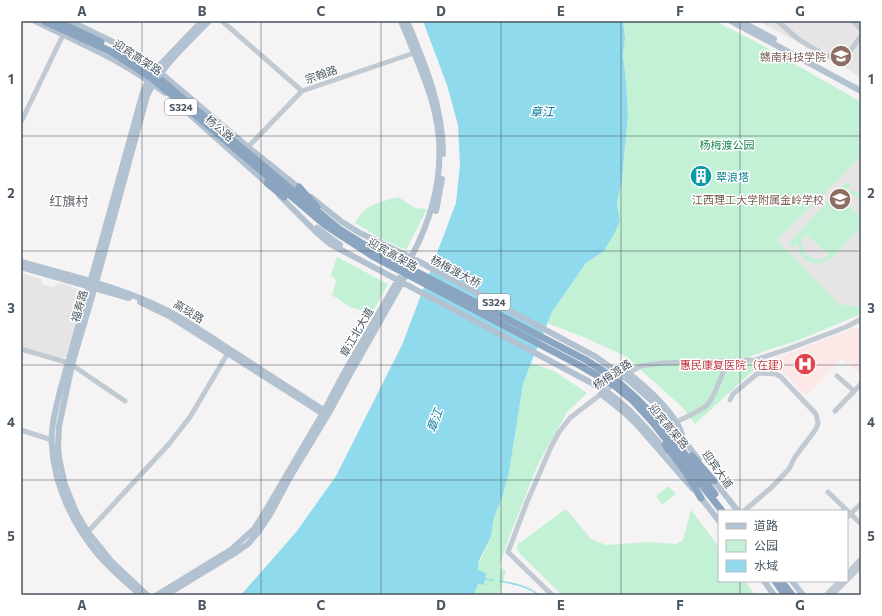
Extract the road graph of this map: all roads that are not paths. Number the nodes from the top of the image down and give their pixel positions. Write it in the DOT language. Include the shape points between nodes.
graph roads {
  1 [pos="35,21"];
  2 [pos="44,21"];
  3 [pos="56,21"];
  4 [pos="70,21"];
  5 [pos="202,21"];
  6 [pos="209,21"];
  7 [pos="222,21"];
  8 [pos="401,21"];
  9 [pos="407,21"];
  10 [pos="730,21"];
  11 [pos="740,21"];
  12 [pos="778,21"];
  13 [pos="853,21"];
  14 [pos="861,29"];
  15 [pos="63,35"];
  16 [pos="861,36"];
  17 [pos="417,52"];
  18 [pos="159,71"];
  19 [pos="150,82"];
  20 [pos="861,87"];
  21 [pos="302,91"];
  22 [pos="861,91"];
  23 [pos="21,122"];
  24 [pos="248,146"];
  25 [pos="267,183"];
  26 [pos="299,187"];
  27 [pos="308,207"];
  28 [pos="324,223"];
  29 [pos="376,253"];
  30 [pos="21,262"];
  31 [pos="21,267"];
  32 [pos="401,279"];
  33 [pos="93,285"];
  34 [pos="860,321"];
  35 [pos="21,349"];
  36 [pos="228,353"];
  37 [pos="729,360"];
  38 [pos="71,364"];
  39 [pos="628,373"];
  40 [pos="837,376"];
  41 [pos="608,378"];
  42 [pos="861,384"];
  43 [pos="854,391"];
  44 [pos="601,394"];
  45 [pos="730,400"];
  46 [pos="125,401"];
  47 [pos="645,409"];
  48 [pos="835,411"];
  49 [pos="326,414"];
  50 [pos="680,420"];
  51 [pos="21,430"];
  52 [pos="683,438"];
  53 [pos="52,440"];
  54 [pos="679,451"];
  55 [pos="714,481"];
  56 [pos="828,492"];
  57 [pos="701,498"];
  58 [pos="861,504"];
  59 [pos="721,510"];
  60 [pos="727,510"];
  61 [pos="737,510"];
  62 [pos="745,510"];
  63 [pos="844,510"];
  64 [pos="849,515"];
  65 [pos="718,520"];
  66 [pos="861,524"];
  67 [pos="86,534"];
  68 [pos="861,559"];
  69 [pos="861,566"];
  70 [pos="848,573"];
  71 [pos="848,578"];
  72 [pos="765,582"];
  73 [pos="776,582"];
  74 [pos="782,582"];
  75 [pos="793,582"];
  76 [pos="839,582"];
  77 [pos="844,582"];
  78 [pos="140,595"];
  79 [pos="147,595"];
  80 [pos="157,595"];
  81 [pos="166,595"];
  82 [pos="552,595"];
  83 [pos="774,595"];
  84 [pos="785,595"];
  85 [pos="792,595"];
  86 [pos="802,595"];
  87 [pos="826,595"];
  88 [pos="832,595"];
  1 -- 15 [label="main road, 杨公路 / S324"];
  2 -- 27 [label="highway, 迎宾高架路" via="110,51 152,79"];
  3 -- 27 [label="highway, 迎宾高架路" via="112,47 155,75"];
  4 -- 18 [label="main road, 杨公路 / S324" via="113,42"];
  5 -- 18 [label="main road, 福寿路"];
  6 -- 18 [label="main road, 福寿路"];
  7 -- 21 [label="street"];
  8 -- 17 [label="main road, 章江北大道"];
  9 -- 17 [label="main road, 章江北大道"];
  10 -- 22 [label="main road"];
  11 -- 20 [label="main road"];
  12 -- 16 [label="street" via="798,39 842,62"];
  13 -- 14 [label="street"];
  15 -- 19 [label="main road, 杨公路 / S324" via="110,57"];
  15 -- 23 [label="street"];
  17 -- 21 [label="street, 宗翰路"];
  17 -- 32 [label="main road, 章江北大道" via="437,129 439,164 435,196 427,224"];
  18 -- 19 [label="main road, 福寿路"];
  18 -- 24 [label="main road, 杨公路 / S324"];
  19 -- 25 [label="main road, 杨公路 / S324"];
  19 -- 33 [label="main road, 福寿路" via="141,101"];
  21 -- 24 [label="street, 宗翰路"];
  24 -- 26 [label="main road, 杨公路 / S324"];
  25 -- 28 [label="highway" via="306,216"];
  25 -- 28 [label="main road, 杨公路 / S324" via="307,222"];
  26 -- 28 [label="highway" via="317,206"];
  27 -- 28 [label="highway, 迎宾高架路"];
  28 -- 29 [label="highway"];
  28 -- 29 [label="highway" via="344,243 360,252"];
  28 -- 32 [label="main road" via="337,243"];
  28 -- 47 [label="main road, 杨梅渡大桥 / S324" via="342,222 585,350 616,371"];
  28 -- 47 [label="main road, S324" via="330,244 595,384 619,401"];
  29 -- 41 [label="highway, 迎宾高架路"];
  30 -- 33 [label="main road, 高琰路"];
  31 -- 33 [label="main road, 高琰路"];
  32 -- 49 [label="main road, 章江北大道"];
  33 -- 36 [label="main road, 高琰路" via="158,310"];
  33 -- 38 [label="main road, 福寿路"];
  33 -- 49 [label="main road, 高琰路" via="138,296 172,312 309,400"];
  34 -- 37 [label="street, 杨梅渡路" via="755,360"];
  35 -- 38 [label="street"];
  36 -- 49 [label="main road, 高琰路"];
  36 -- 67 [label="street" via="190,417 169,444"];
  37 -- 39 [label="street, 杨梅渡路" via="661,363 641,366"];
  37 -- 50 [label="street" via="708,403 701,410"];
  38 -- 46 [label="street"];
  38 -- 53 [label="main road, 福寿路" via="53,423"];
  38 -- 67 [label="main road, 福寿路" via="59,426 59,458 65,485"];
  39 -- 44 [label="street, 杨梅渡路"];
  39 -- 52 [label="main road" via="670,414"];
  40 -- 43 [label="street"];
  41 -- 47 [label="highway"];
  41 -- 47 [label="highway" via="630,388"];
  42 -- 43 [label="street"];
  43 -- 48 [label="street"];
  44 -- 57 [label="main road" via="627,414"];
  44 -- 82 [label="street, 杨梅渡路" via="570,418 559,432 527,502 508,552"];
  45 -- 62 [label="street" via="733,394 758,373 776,374 816,414 818,423 789,469"];
  47 -- 52 [label="main road, 迎宾大道 / S324"];
  47 -- 54 [label="highway, 迎宾高架路"];
  47 -- 55 [label="highway" via="671,428"];
  47 -- 57 [label="highway" via="654,429"];
  49 -- 80 [label="main road, 章江北大道" via="254,528 232,549"];
  49 -- 81 [label="main road, 章江北大道" via="271,513 248,544"];
  51 -- 53 [label="street"];
  52 -- 55 [label="main road, 迎宾大道 / S324"];
  53 -- 67 [label="main road, 福寿路" via="57,474 64,496 74,520"];
  54 -- 59 [label="highway, 迎宾高架路"];
  54 -- 60 [label="highway, 迎宾高架路"];
  55 -- 61 [label="main road, 迎宾大道 / S324"];
  56 -- 63 [label="street"];
  57 -- 65 [label="main road"];
  58 -- 64 [label="street"];
  64 -- 66 [label="street"];
  67 -- 78 [label="main road, 福寿路" via="96,553"];
  67 -- 79 [label="main road, 福寿路"];
  68 -- 70 [label="street"];
  69 -- 71 [label="street"];
  72 -- 83 [label="main road"];
  73 -- 84 [label="highway"];
  74 -- 85 [label="highway"];
  75 -- 86 [label="main road"];
  76 -- 87 [label="street"];
  77 -- 88 [label="street"];
}
